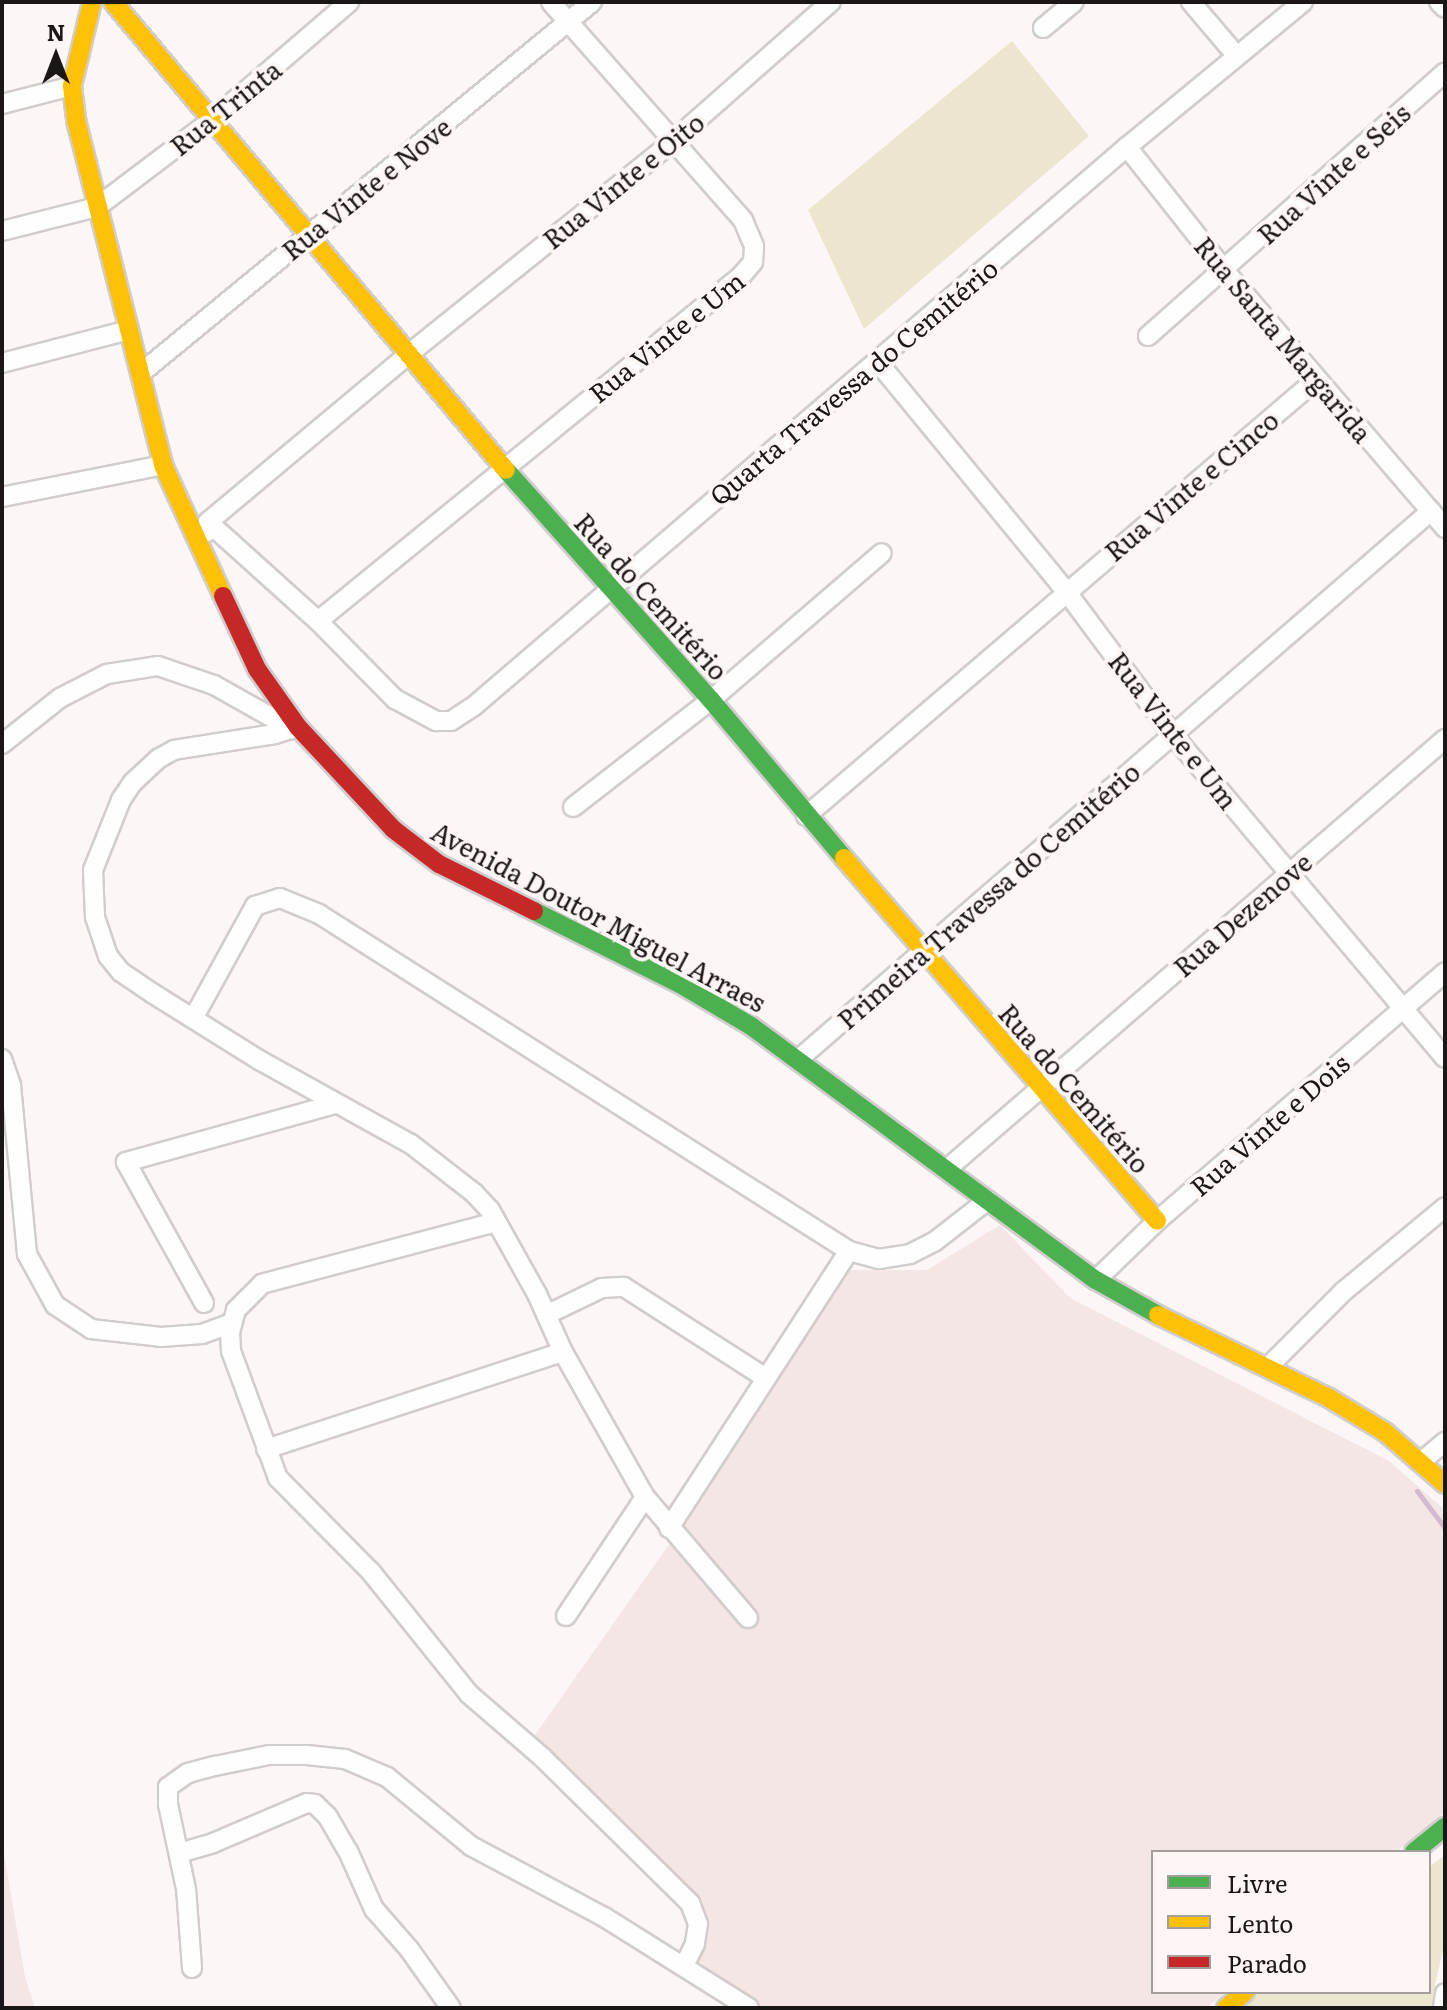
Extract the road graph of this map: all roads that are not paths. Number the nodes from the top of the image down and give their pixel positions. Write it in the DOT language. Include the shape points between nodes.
graph roads {
  1 [pos="92,2"];
  2 [pos="113,2"];
  3 [pos="349,2"];
  4 [pos="551,2"];
  5 [pos="592,2"];
  6 [pos="831,2"];
  7 [pos="1074,2"];
  8 [pos="1191,2"];
  9 [pos="1303,2"];
  10 [pos="1439,2"];
  11 [pos="1445,8"];
  12 [pos="88,22"];
  13 [pos="568,23"];
  14 [pos="1043,28"];
  15 [pos="1236,55"];
  16 [pos="1445,72"];
  17 [pos="72,86"];
  18 [pos="2,104"];
  19 [pos="212,120"];
  20 [pos="672,142"];
  21 [pos="1127,147"];
  22 [pos="97,207"];
  23 [pos="2,231"];
  24 [pos="311,234"];
  25 [pos="1224,270"];
  26 [pos="129,330"];
  27 [pos="1148,336"];
  28 [pos="410,353"];
  29 [pos="877,361"];
  30 [pos="2,363"];
  31 [pos="141,373"];
  32 [pos="1316,380"];
  33 [pos="163,465"];
  34 [pos="505,469"];
  35 [pos="2,497"];
  36 [pos="1431,511"];
  37 [pos="208,522"];
  38 [pos="1445,528"];
  39 [pos="203,552"];
  40 [pos="882,553"];
  41 [pos="608,589"];
  42 [pos="1066,591"];
  43 [pos="318,621"];
  44 [pos="711,700"];
  45 [pos="295,728"];
  46 [pos="1173,735"];
  47 [pos="1445,739"];
  48 [pos="2,744"];
  49 [pos="573,807"];
  50 [pos="806,816"];
  51 [pos="1289,873"];
  52 [pos="922,951"];
  53 [pos="1445,972"];
  54 [pos="1402,1008"];
  55 [pos="194,1017"];
  56 [pos="800,1058"];
  57 [pos="1445,1058"];
  58 [pos="2,1059"];
  59 [pos="1039,1088"];
  60 [pos="335,1104"];
  61 [pos="947,1169"];
  62 [pos="988,1200"];
  63 [pos="1445,1207"];
  64 [pos="1157,1221"];
  65 [pos="496,1222"];
  66 [pos="849,1251"];
  67 [pos="1096,1280"];
  68 [pos="204,1303"];
  69 [pos="548,1314"];
  70 [pos="232,1323"];
  71 [pos="563,1352"];
  72 [pos="1268,1367"];
  73 [pos="764,1377"];
  74 [pos="1445,1442"];
  75 [pos="266,1449"];
  76 [pos="1422,1461"];
  77 [pos="1445,1484"];
  78 [pos="645,1497"];
  79 [pos="669,1528"];
  80 [pos="566,1616"];
  81 [pos="748,1618"];
  82 [pos="1445,1827"];
  83 [pos="1416,1850"];
  84 [pos="179,1853"];
  85 [pos="684,1966"];
  86 [pos="192,1968"];
  87 [pos="1445,1993"];
  88 [pos="1243,1994"];
  89 [pos="451,2008"];
  90 [pos="749,2008"];
  91 [pos="1226,2008"];
  92 [pos="1443,2008"];
  1 -- 12 [label="main road"];
  2 -- 12 [label="street"];
  2 -- 19 [label="main road, Rua do Cemitério"];
  3 -- 19 [label="street, Rua Trinta"];
  4 -- 13 [label="street, Rua Vinte e Um"];
  5 -- 13 [label="street, Rua Vinte e Nove"];
  6 -- 20 [label="street, Rua Vinte e Oito"];
  7 -- 14 [label="street"];
  8 -- 15 [label="street"];
  9 -- 15 [label="street, Quarta Travessa do Cemitério"];
  10 -- 11 [label="street"];
  12 -- 17 [label="main road"];
  13 -- 20 [label="street, Rua Vinte e Um"];
  13 -- 24 [label="street, Rua Vinte e Nove"];
  15 -- 21 [label="street, Quarta Travessa do Cemitério"];
  16 -- 25 [label="street, Rua Vinte e Seis"];
  17 -- 18 [label="street"];
  17 -- 22 [label="main road, Avenida Doutor Miguel Arraes"];
  19 -- 22 [label="street, Rua Trinta"];
  19 -- 24 [label="main road, Rua do Cemitério"];
  20 -- 28 [label="street, Rua Vinte e Oito"];
  20 -- 34 [label="street, Rua Vinte e Um" via="743,220 754,246 753,262"];
  21 -- 25 [label="street, Rua Santa Margarida"];
  21 -- 29 [label="street, Quarta Travessa do Cemitério"];
  22 -- 23 [label="street"];
  22 -- 26 [label="main road, Avenida Doutor Miguel Arraes"];
  24 -- 28 [label="main road, Rua do Cemitério"];
  24 -- 31 [label="street, Rua Vinte e Nove"];
  25 -- 27 [label="street, Rua Vinte e Seis"];
  25 -- 32 [label="street, Rua Santa Margarida"];
  26 -- 30 [label="street"];
  26 -- 31 [label="main road, Avenida Doutor Miguel Arraes"];
  28 -- 34 [label="main road, Rua do Cemitério"];
  28 -- 37 [label="street, Rua Vinte e Oito"];
  29 -- 41 [label="street, Quarta Travessa do Cemitério"];
  29 -- 42 [label="street, Rua Vinte e Um"];
  31 -- 33 [label="main road, Avenida Doutor Miguel Arraes"];
  32 -- 36 [label="street, Rua Santa Margarida"];
  32 -- 42 [label="street, Rua Vinte e Cinco"];
  33 -- 35 [label="street"];
  33 -- 39 [label="main road, Avenida Doutor Miguel Arraes"];
  34 -- 41 [label="main road, Rua do Cemitério"];
  34 -- 43 [label="street, Rua Vinte e Um"];
  36 -- 38 [label="street, Rua Santa Margarida"];
  36 -- 46 [label="street, Primeira Travessa do Cemitério"];
  37 -- 39 [label="street"];
  37 -- 43 [label="street"];
  39 -- 45 [label="main road, Avenida Doutor Miguel Arraes" via="257,669"];
  40 -- 44 [label="street"];
  41 -- 43 [label="street, Quarta Travessa do Cemitério" via="451,721 436,721 395,699"];
  41 -- 44 [label="main road, Rua do Cemitério"];
  42 -- 46 [label="street, Rua Vinte e Um"];
  42 -- 50 [label="street, Rua Vinte e Cinco"];
  44 -- 49 [label="street"];
  44 -- 50 [label="main road, Rua do Cemitério"];
  45 -- 48 [label="street" via="214,685 158,666 107,674 60,698"];
  45 -- 55 [label="street" via="194,745 158,759 121,800 93,870 95,917 108,956 121,972"];
  45 -- 56 [label="main road, Avenida Doutor Miguel Arraes" via="375,811 439,864 680,984"];
  46 -- 51 [label="street, Rua Vinte e Um"];
  46 -- 52 [label="street, Primeira Travessa do Cemitério"];
  47 -- 51 [label="street, Rua Dezenove"];
  50 -- 52 [label="main road, Rua do Cemitério"];
  51 -- 54 [label="street, Rua Vinte e Um"];
  51 -- 59 [label="street, Rua Dezenove"];
  52 -- 56 [label="street, Primeira Travessa do Cemitério"];
  52 -- 59 [label="main road, Rua do Cemitério"];
  53 -- 54 [label="street, Rua Vinte e Dois"];
  54 -- 57 [label="street, Rua Vinte e Um"];
  54 -- 64 [label="street, Rua Vinte e Dois"];
  55 -- 60 [label="street"];
  55 -- 66 [label="street" via="255,906 280,898 319,914"];
  56 -- 61 [label="main road, Avenida Doutor Miguel Arraes"];
  58 -- 70 [label="street" via="11,1085 27,1254 55,1305 91,1329 161,1337 202,1334"];
  59 -- 61 [label="street, Rua Dezenove"];
  59 -- 64 [label="main road, Rua do Cemitério"];
  60 -- 65 [label="street" via="440,1165 474,1193"];
  60 -- 68 [label="street" via="126,1162"];
  61 -- 62 [label="main road, Avenida Doutor Miguel Arraes"];
  62 -- 66 [label="street" via="910,1254 879,1259"];
  62 -- 67 [label="main road, Avenida Doutor Miguel Arraes"];
  63 -- 72 [label="street" via="1344,1291"];
  64 -- 67 [label="street, Rua Vinte e Dois"];
  65 -- 69 [label="street"];
  65 -- 70 [label="street" via="262,1284 242,1302"];
  66 -- 73 [label="street"];
  67 -- 72 [label="main road, Avenida Doutor Miguel Arraes"];
  69 -- 71 [label="street"];
  69 -- 73 [label="street" via="602,1288 624,1287"];
  70 -- 75 [label="street" via="231,1351"];
  71 -- 75 [label="street"];
  71 -- 78 [label="street"];
  72 -- 76 [label="main road, Avenida Doutor Miguel Arraes" via="1385,1432"];
  73 -- 79 [label="street"];
  74 -- 76 [label="street"];
  75 -- 85 [label="street" via="278,1478 379,1581 469,1694 542,1757 684,1896 698,1924"];
  76 -- 77 [label="main road, Avenida Doutor Miguel Arraes"];
  78 -- 79 [label="street"];
  78 -- 80 [label="street"];
  79 -- 81 [label="street"];
  82 -- 83 [label="main road"];
  84 -- 85 [label="street" via="167,1792 181,1776 269,1755 345,1759 387,1777 471,1846"];
  84 -- 86 [label="street"];
  84 -- 89 [label="street" via="315,1804 348,1851 374,1909"];
  85 -- 90 [label="street"];
  87 -- 92 [label="street"];
  88 -- 91 [label="main road"];
}
